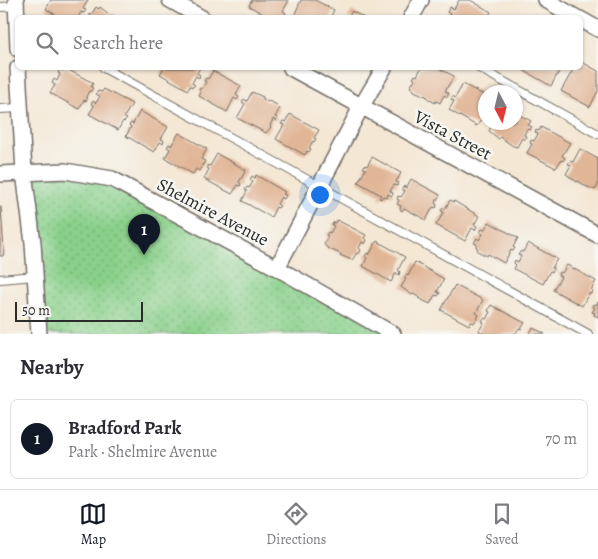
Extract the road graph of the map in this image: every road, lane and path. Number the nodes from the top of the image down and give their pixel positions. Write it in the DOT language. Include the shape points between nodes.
graph roads {
  1 [pos="170,0"];
  2 [pos="421,0"];
  3 [pos="546,0"];
  4 [pos="16,3"];
  5 [pos="0,7"];
  6 [pos="197,15"];
  7 [pos="414,15"];
  8 [pos="572,15"];
  9 [pos="583,21"];
  10 [pos="598,29"];
  11 [pos="18,70"];
  12 [pos="108,70"];
  13 [pos="295,70"];
  14 [pos="383,70"];
  15 [pos="483,70"];
  16 [pos="361,107"];
  17 [pos="21,108"];
  18 [pos="0,109"];
  19 [pos="598,134"];
  20 [pos="24,172"];
  21 [pos="0,174"];
  22 [pos="320,187"];
  23 [pos="598,235"];
  24 [pos="277,268"];
  25 [pos="35,276"];
  26 [pos="0,279"];
  27 [pos="39,334"];
  28 [pos="393,334"];
  29 [pos="588,334"];
  1 -- 6 [label="street"];
  2 -- 7 [label="street"];
  3 -- 8 [label="street"];
  4 -- 5 [label="lane"];
  9 -- 10 [label="street"];
  11 -- 17 [label="street"];
  12 -- 22 [label="lane"];
  13 -- 16 [label="street, Vista Street"];
  14 -- 16 [label="street"];
  15 -- 19 [label="lane"];
  16 -- 22 [label="street"];
  16 -- 23 [label="street, Vista Street"];
  17 -- 18 [label="lane"];
  17 -- 20 [label="street"];
  20 -- 21 [label="street, Shelmire Avenue"];
  20 -- 24 [label="street, Shelmire Avenue" via="65,171 112,179"];
  20 -- 25 [label="street"];
  22 -- 24 [label="street"];
  22 -- 29 [label="lane"];
  24 -- 28 [label="street, Shelmire Avenue"];
  25 -- 26 [label="lane"];
  25 -- 27 [label="street"];
}
